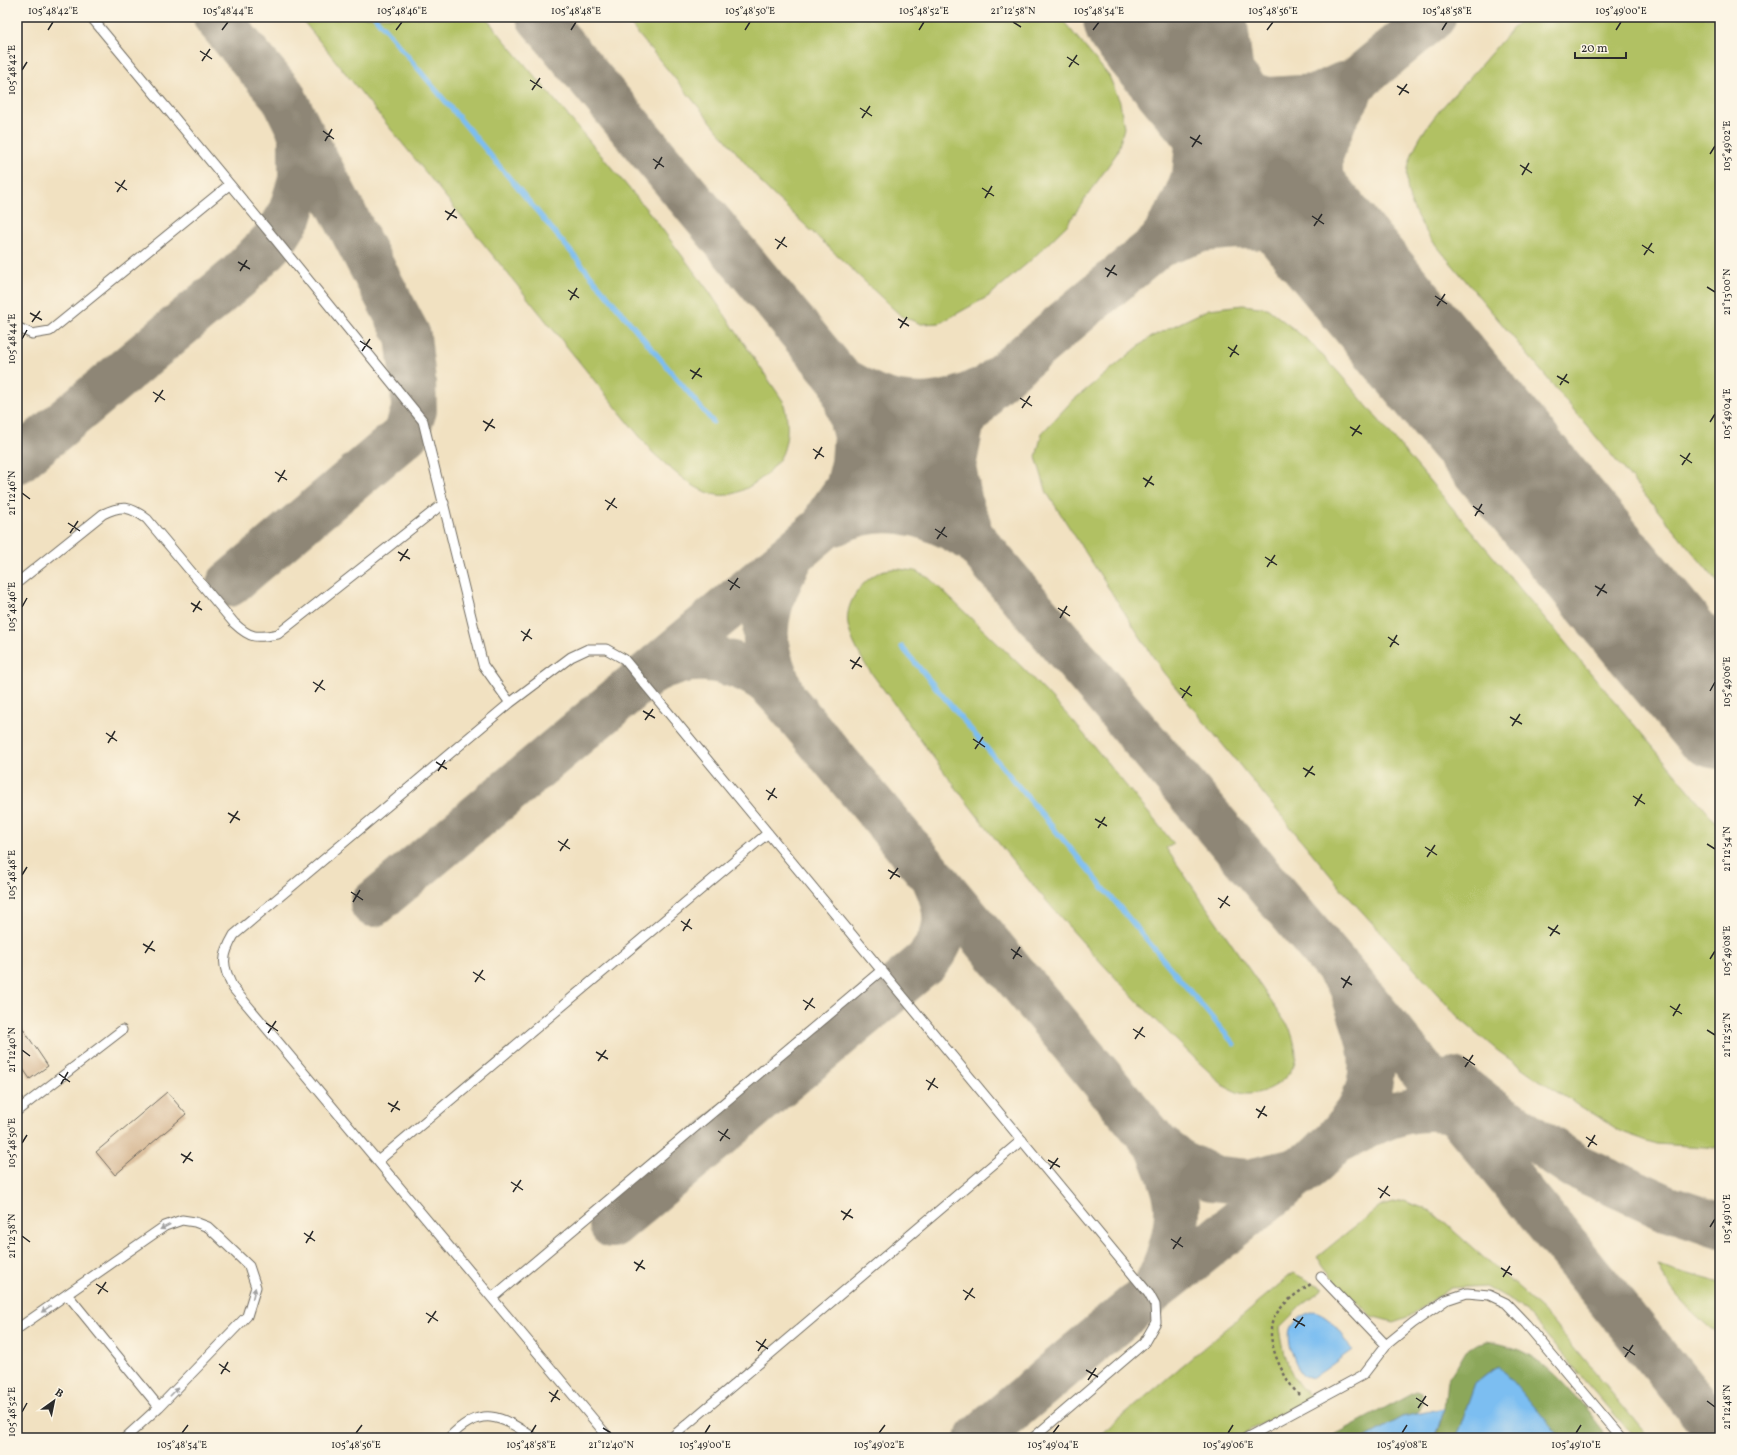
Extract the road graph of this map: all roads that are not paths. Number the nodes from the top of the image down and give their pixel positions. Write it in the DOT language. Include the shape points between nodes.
graph roads {
  1 [pos="91,17"];
  2 [pos="230,185"];
  3 [pos="17,327"];
  4 [pos="444,502"];
  5 [pos="17,583"];
  6 [pos="510,703"];
  7 [pos="768,833"];
  8 [pos="882,970"];
  9 [pos="122,1030"];
  10 [pos="17,1111"];
  11 [pos="1022,1140"];
  12 [pos="378,1161"];
  13 [pos="1321,1277"];
  14 [pos="67,1294"];
  15 [pos="492,1298"];
  16 [pos="17,1329"];
  17 [pos="1386,1345"];
  18 [pos="159,1407"];
  19 [pos="125,1438"];
  20 [pos="449,1438"];
  21 [pos="534,1438"];
  22 [pos="609,1438"];
  23 [pos="671,1438"];
  24 [pos="1033,1438"];
  25 [pos="1246,1438"];
  26 [pos="1622,1438"];
  1 -- 2 [label="lane"];
  2 -- 3 [label="lane" via="50,331 32,334"];
  2 -- 4 [label="lane" via="424,421"];
  4 -- 5 [label="lane" via="278,634 260,638 246,634 234,623 147,519 134,509 117,507 103,514"];
  4 -- 6 [label="lane" via="482,665"];
  6 -- 7 [label="lane" via="571,657 588,649 606,649 624,659"];
  6 -- 12 [label="lane" via="234,935 225,950 224,969 233,988"];
  7 -- 8 [label="lane"];
  7 -- 12 [label="lane"];
  8 -- 11 [label="lane"];
  8 -- 15 [label="lane"];
  9 -- 10 [label="lane"];
  11 -- 23 [label="lane"];
  11 -- 24 [label="lane" via="1149,1294 1155,1305 1156,1322 1144,1343"];
  12 -- 15 [label="lane"];
  13 -- 17 [label="lane"];
  14 -- 16 [label="lane, one-way"];
  14 -- 18 [label="lane"];
  18 -- 14 [label="lane, one-way" via="247,1316 256,1287 249,1266 208,1227 182,1220 165,1226"];
  15 -- 22 [label="lane"];
  17 -- 25 [label="lane" via="1363,1375"];
  17 -- 26 [label="lane" via="1446,1300 1467,1293 1489,1295 1506,1303 1526,1324"];
  18 -- 19 [label="lane"];
  20 -- 21 [label="lane" via="457,1428 477,1416 491,1416 518,1426"];
}
